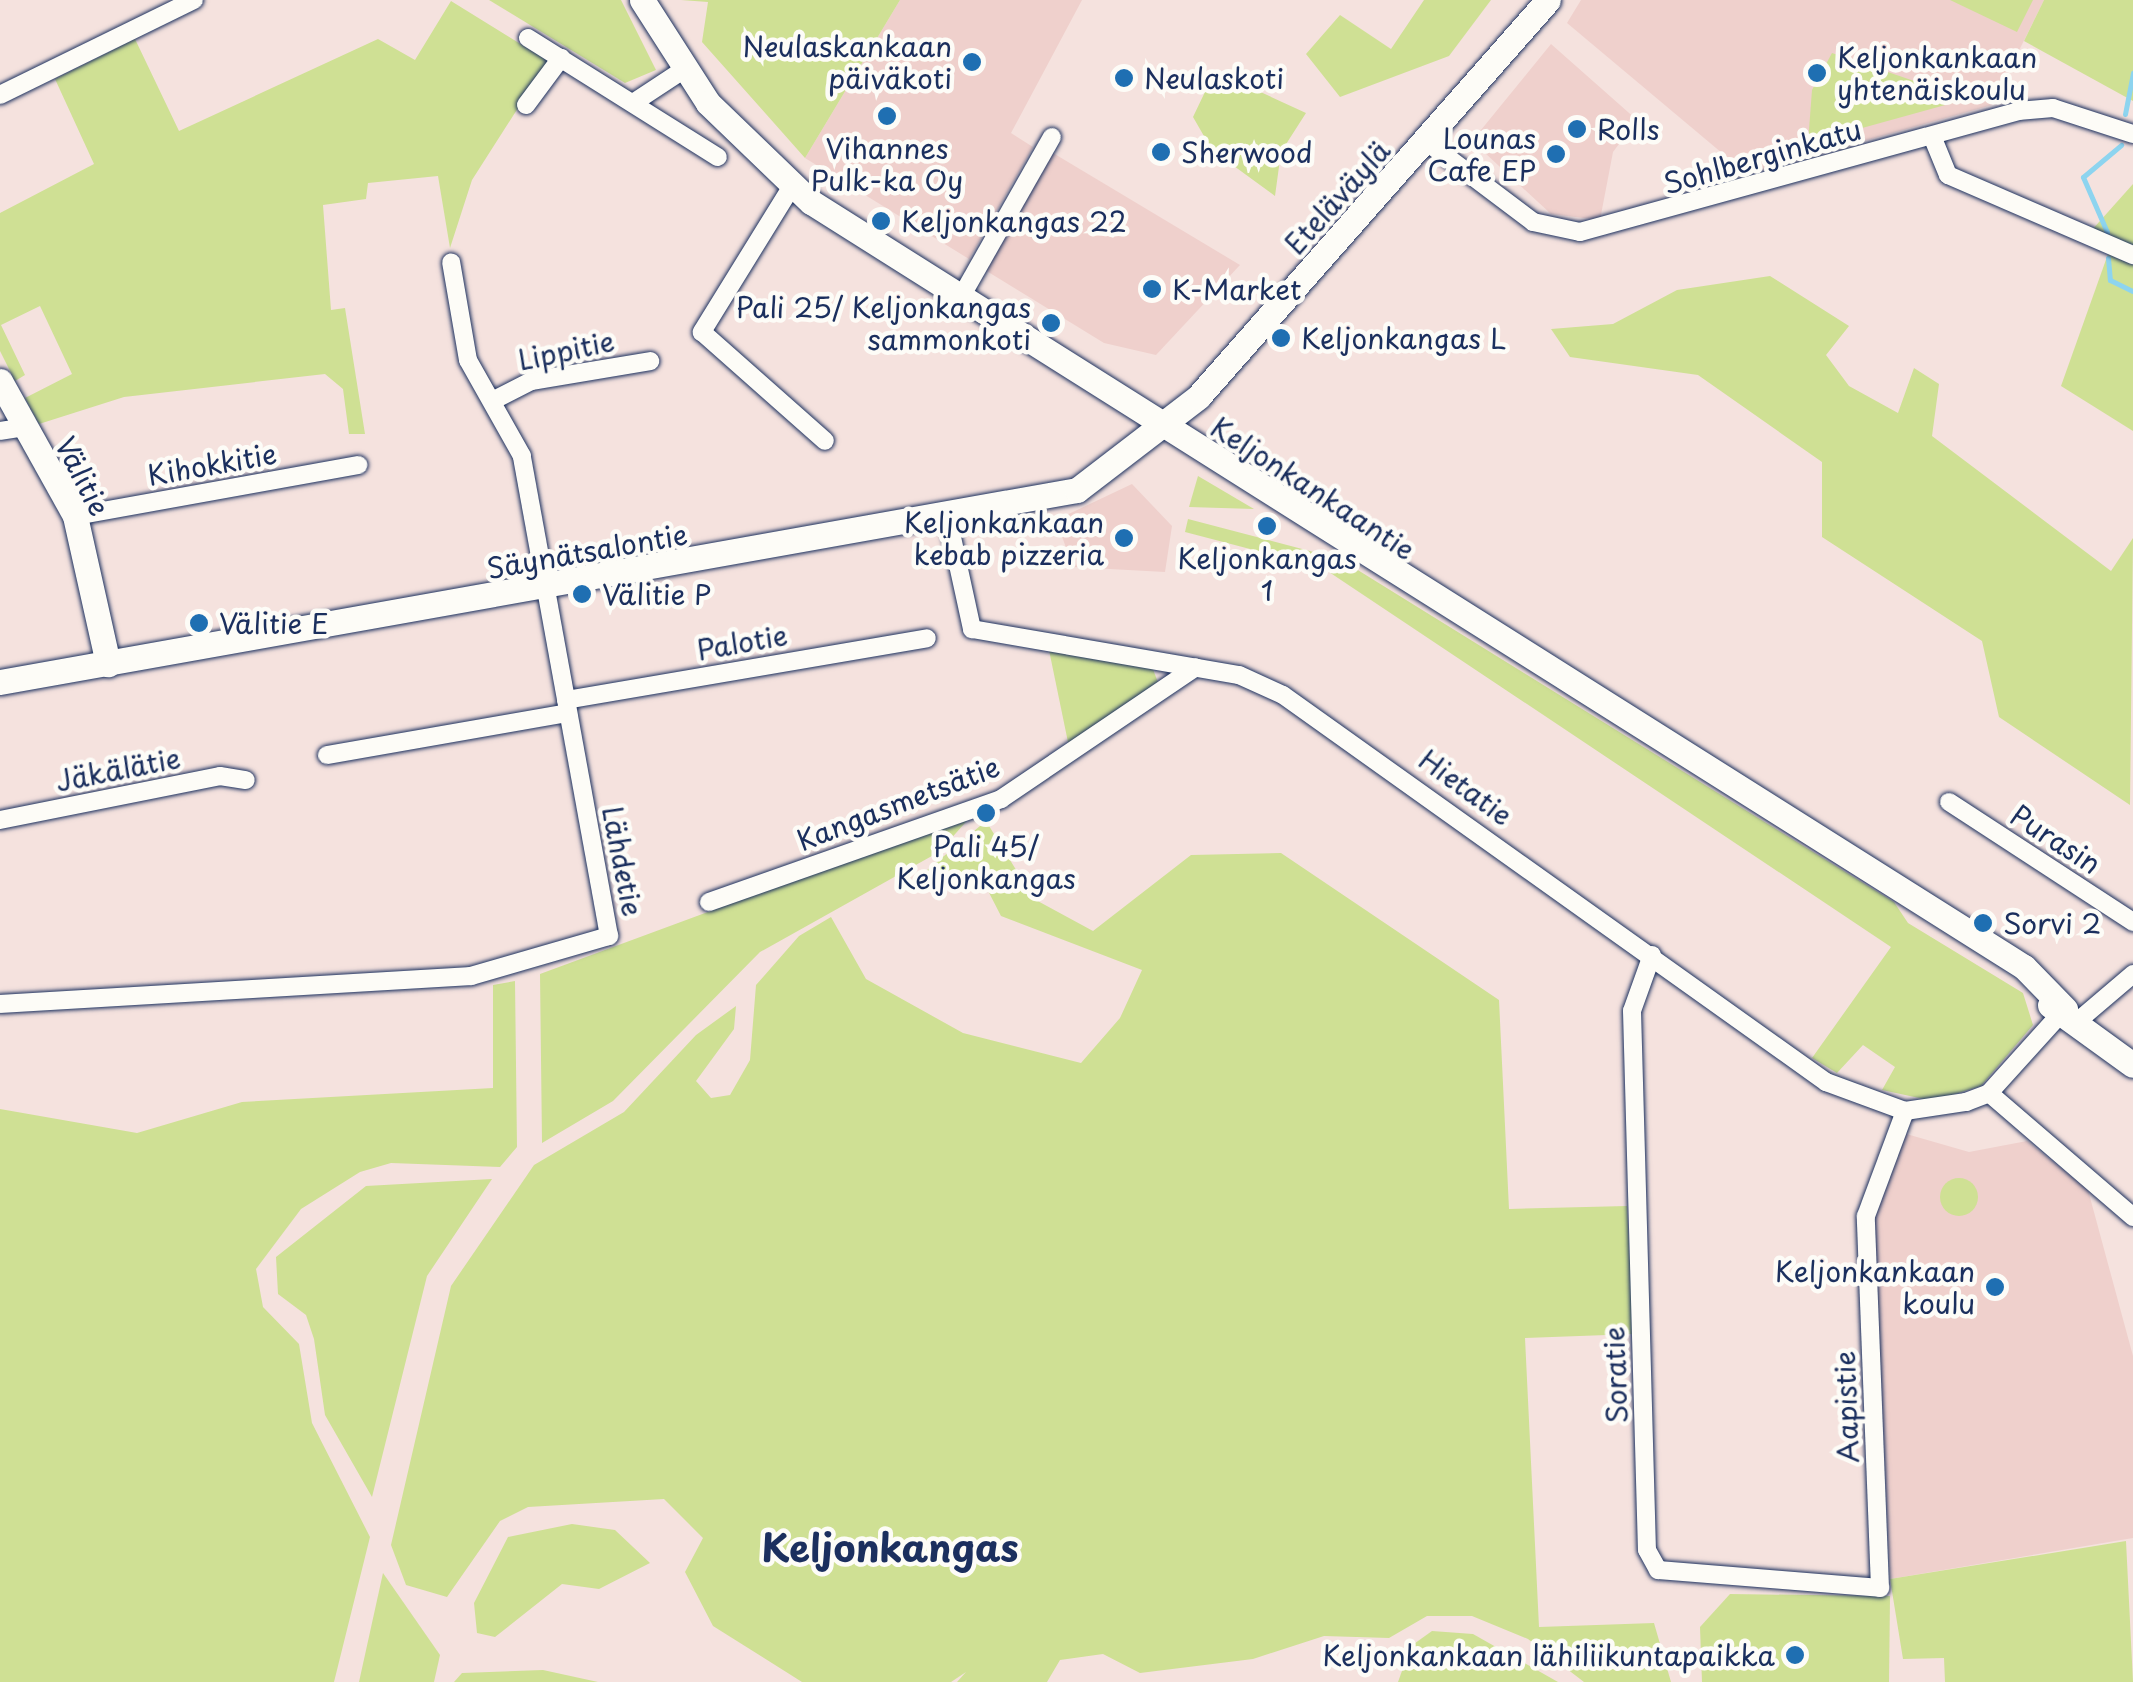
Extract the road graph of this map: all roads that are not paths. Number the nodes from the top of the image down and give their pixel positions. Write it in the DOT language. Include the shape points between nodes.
graph roads {
  1 [pos="194,0"];
  2 [pos="642,0"];
  3 [pos="1548,0"];
  4 [pos="528,38"];
  5 [pos="561,58"];
  6 [pos="683,70"];
  7 [pos="0,94"];
  8 [pos="634,103"];
  9 [pos="526,105"];
  10 [pos="2133,134"];
  11 [pos="1932,136"];
  12 [pos="1052,138"];
  13 [pos="1427,142"];
  14 [pos="718,157"];
  15 [pos="792,186"];
  16 [pos="2133,254"];
  17 [pos="451,262"];
  18 [pos="961,298"];
  19 [pos="650,362"];
  20 [pos="0,381"];
  21 [pos="496,399"];
  22 [pos="1164,428"];
  23 [pos="12,429"];
  24 [pos="825,442"];
  25 [pos="358,466"];
  26 [pos="74,516"];
  27 [pos="948,519"];
  28 [pos="547,588"];
  29 [pos="927,638"];
  30 [pos="108,664"];
  31 [pos="1196,667"];
  32 [pos="0,682"];
  33 [pos="566,706"];
  34 [pos="327,755"];
  35 [pos="246,780"];
  36 [pos="1949,802"];
  37 [pos="0,820"];
  38 [pos="710,902"];
  39 [pos="2133,922"];
  40 [pos="1652,955"];
  41 [pos="2133,974"];
  42 [pos="0,1004"];
  43 [pos="2072,1014"];
  44 [pos="2133,1065"];
  45 [pos="1990,1093"];
  46 [pos="1904,1111"];
  47 [pos="2133,1217"];
  48 [pos="1880,1588"];
  1 -- 7 [label="street"];
  2 -- 6 [label="main road, Keljonkankaantie"];
  3 -- 13 [label="main road, Eteläväylä"];
  4 -- 5 [label="street"];
  5 -- 8 [label="street"];
  5 -- 9 [label="street"];
  6 -- 8 [label="street"];
  6 -- 15 [label="main road, Keljonkankaantie"];
  8 -- 14 [label="street"];
  10 -- 11 [label="street, Sohlberginkatu" via="2052,108"];
  11 -- 13 [label="street, Sohlberginkatu" via="1580,232 1533,222"];
  11 -- 16 [label="street" via="1948,174"];
  12 -- 18 [label="street"];
  13 -- 22 [label="main road, Eteläväylä"];
  15 -- 18 [label="main road, Keljonkankaantie"];
  15 -- 24 [label="street" via="702,332"];
  17 -- 21 [label="street, Lähdetie" via="468,360"];
  18 -- 22 [label="main road, Keljonkankaantie"];
  19 -- 21 [label="street, Lippitie" via="531,381"];
  20 -- 23 [label="main road, Välitie"];
  21 -- 28 [label="street, Lähdetie" via="522,456"];
  22 -- 27 [label="main road, Säynätsalontie" via="1077,490"];
  22 -- 43 [label="main road, Keljonkankaantie" via="2007,965 2048,1005"];
  23 -- 26 [label="main road, Välitie"];
  25 -- 26 [label="street, Kihokkitie"];
  26 -- 30 [label="main road, Välitie"];
  27 -- 28 [label="main road, Säynätsalontie"];
  27 -- 31 [label="street, Hietatie" via="972,629"];
  28 -- 30 [label="main road, Säynätsalontie"];
  28 -- 33 [label="street, Lähdetie"];
  29 -- 33 [label="street, Palotie"];
  30 -- 32 [label="main road, Säynätsalontie"];
  31 -- 38 [label="street, Kangasmetsätie" via="1001,799"];
  31 -- 40 [label="street, Hietatie" via="1239,675 1318,715"];
  33 -- 34 [label="street, Palotie"];
  33 -- 42 [label="street, Lähdetie" via="609,936 471,976"];
  35 -- 37 [label="street, Jäkälätie" via="220,776"];
  36 -- 39 [label="street, Purasin"];
  40 -- 46 [label="street, Hietatie" via="1826,1082"];
  40 -- 48 [label="street, Soratie" via="1632,1011 1652,1564 1713,1581"];
  41 -- 43 [label="street"];
  43 -- 44 [label="main road, Keljonkankaantie" via="2109,1034"];
  43 -- 45 [label="street"];
  45 -- 46 [label="street"];
  45 -- 47 [label="street"];
  46 -- 48 [label="street, Aapistie" via="1866,1216"];
}
